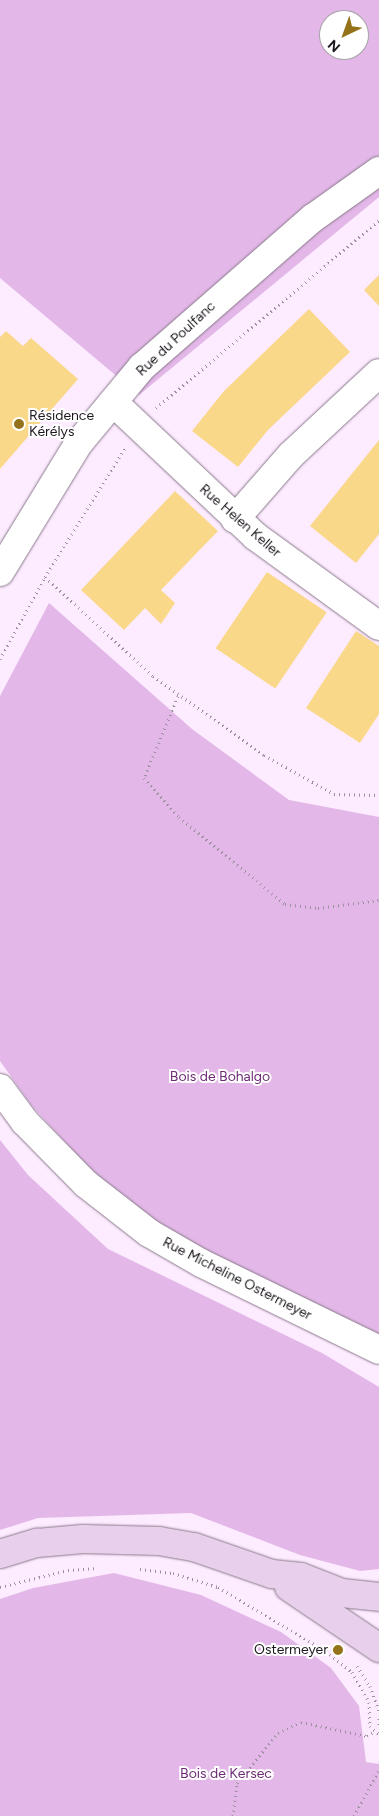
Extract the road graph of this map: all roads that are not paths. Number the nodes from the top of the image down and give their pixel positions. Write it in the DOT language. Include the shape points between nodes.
graph roads {
  1 [pos="379,171"];
  2 [pos="379,373"];
  3 [pos="113,402"];
  4 [pos="235,519"];
  5 [pos="3,560"];
  6 [pos="379,626"];
  7 [pos="0,1088"];
  8 [pos="379,1350"];
  9 [pos="0,1554"];
  10 [pos="272,1574"];
  11 [pos="379,1597"];
  12 [pos="379,1648"];
  1 -- 3 [label="street, Rue du Poulfanc" via="313,218 183,330 142,367"];
  2 -- 4 [label="street" via="292,455"];
  3 -- 4 [label="street, Rue Helen Keller"];
  3 -- 5 [label="street, Rue du Poulfanc" via="78,444"];
  4 -- 6 [label="street, Rue Helen Keller" via="310,578"];
  7 -- 8 [label="street, Rue Micheline Ostermeyer" via="25,1122 86,1184 149,1233 201,1263"];
  9 -- 10 [label="street" via="37,1543 83,1539 149,1540 194,1547"];
  10 -- 11 [label="street" via="301,1578 342,1593"];
  10 -- 12 [label="street"];
}
